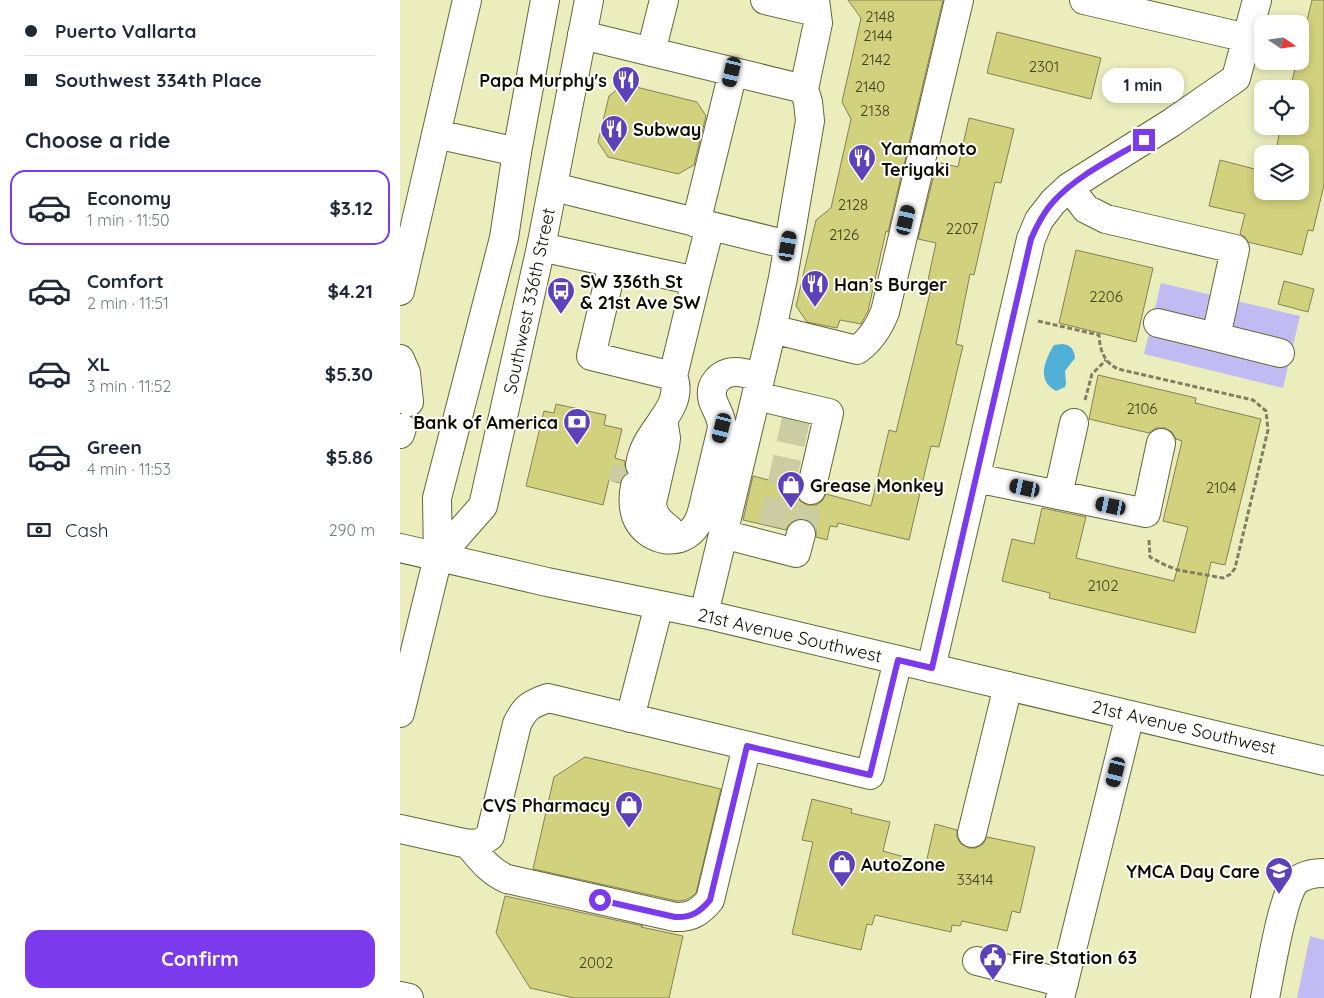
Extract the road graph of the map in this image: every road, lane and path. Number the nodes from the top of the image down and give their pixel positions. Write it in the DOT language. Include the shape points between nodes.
graph roads {
  1 [pos="467,0"];
  2 [pos="545,0"];
  3 [pos="562,0"];
  4 [pos="589,0"];
  5 [pos="664,0"];
  6 [pos="765,0"];
  7 [pos="959,0"];
  8 [pos="1084,0"];
  9 [pos="1257,0"];
  10 [pos="816,6"];
  11 [pos="582,35"];
  12 [pos="1247,38"];
  13 [pos="651,52"];
  14 [pos="732,72"];
  15 [pos="804,89"];
  16 [pos="436,134"];
  17 [pos="517,152"];
  18 [pos="1069,186"];
  19 [pos="554,187"];
  20 [pos="703,224"];
  21 [pos="788,246"];
  22 [pos="541,247"];
  23 [pos="614,263"];
  24 [pos="696,281"];
  25 [pos="400,291"];
  26 [pos="1158,322"];
  27 [pos="772,330"];
  28 [pos="1216,337"];
  29 [pos="1280,353"];
  30 [pos="400,359"];
  31 [pos="1106,360"];
  32 [pos="673,376"];
  33 [pos="758,386"];
  34 [pos="409,402"];
  35 [pos="663,419"];
  36 [pos="1074,423"];
  37 [pos="1161,444"];
  38 [pos="976,478"];
  39 [pos="803,489"];
  40 [pos="1058,495"];
  41 [pos="723,534"];
  42 [pos="782,537"];
  43 [pos="679,538"];
  44 [pos="400,548"];
  45 [pos="438,557"];
  46 [pos="659,605"];
  47 [pos="704,614"];
  48 [pos="898,660"];
  49 [pos="932,668"];
  50 [pos="1008,686"];
  51 [pos="400,713"];
  52 [pos="1130,715"];
  53 [pos="630,718"];
  54 [pos="747,746"];
  55 [pos="1324,760"];
  56 [pos="400,829"];
  57 [pos="972,833"];
  58 [pos="468,844"];
  59 [pos="1324,873"];
  60 [pos="977,961"];
  61 [pos="1062,990"];
  62 [pos="400,996"];
  63 [pos="408,998"];
  64 [pos="1265,998"];
  1 -- 16 [label="main road"];
  2 -- 17 [label="main road"];
  3 -- 11 [label="main road" via="560,10"];
  4 -- 11 [label="main road, Southwest 336th Street"];
  5 -- 13 [label="main road"];
  6 -- 10 [label="main road"];
  7 -- 27 [label="main road" via="880,323 870,339 857,350"];
  8 -- 12 [label="main road"];
  9 -- 12 [label="main road"];
  10 -- 15 [label="main road" via="818,23"];
  11 -- 13 [label="main road"];
  11 -- 19 [label="main road, Southwest 336th Street"];
  12 -- 18 [label="main road" via="1236,78"];
  13 -- 14 [label="main road"];
  14 -- 15 [label="main road"];
  14 -- 20 [label="main road"];
  15 -- 21 [label="main road" via="810,121"];
  16 -- 17 [label="main road"];
  16 -- 25 [label="main road"];
  17 -- 45 [label="main road" via="504,238 437,498"];
  18 -- 28 [label="main road" via="1086,209 1106,219 1235,249"];
  18 -- 38 [label="main road" via="1052,202 1031,239"];
  19 -- 20 [label="main road"];
  19 -- 22 [label="main road, Southwest 336th Street"];
  20 -- 21 [label="main road"];
  20 -- 24 [label="main road"];
  21 -- 27 [label="main road"];
  22 -- 23 [label="main road"];
  22 -- 45 [label="main road, Southwest 336th Street" via="484,506"];
  23 -- 24 [label="main road"];
  23 -- 32 [label="main road" via="591,356"];
  24 -- 32 [label="main road"];
  26 -- 28 [label="main road"];
  27 -- 33 [label="main road"];
  28 -- 29 [label="main road"];
  30 -- 34 [label="main road" via="406,373"];
  31 -- 36 [label="path" via="1092,374 1080,423"];
  32 -- 35 [label="main road" via="676,388 672,405"];
  33 -- 39 [label="main road" via="821,411"];
  33 -- 41 [label="main road"];
  33 -- 43 [label="main road" via="736,372 720,377 713,384 713,400 722,428 701,515 692,530"];
  35 -- 43 [label="main road" via="666,438 652,511"];
  35 -- 43 [label="main road" via="640,436 632,449 630,476 620,509 625,526 643,545 668,552"];
  36 -- 40 [label="main road"];
  37 -- 40 [label="main road" via="1146,513"];
  38 -- 40 [label="main road"];
  38 -- 49 [label="main road"];
  41 -- 42 [label="main road"];
  41 -- 47 [label="main road"];
  44 -- 45 [label="main road, 21st Avenue Southwest"];
  45 -- 46 [label="main road, 21st Avenue Southwest"];
  45 -- 51 [label="main road"];
  46 -- 47 [label="main road, 21st Avenue Southwest"];
  46 -- 53 [label="main road"];
  47 -- 48 [label="main road, 21st Avenue Southwest"];
  48 -- 49 [label="main road, 21st Avenue Southwest"];
  48 -- 54 [label="main road" via="870,775"];
  49 -- 50 [label="main road, 21st Avenue Southwest"];
  50 -- 52 [label="main road, 21st Avenue Southwest"];
  50 -- 57 [label="main road"];
  52 -- 55 [label="main road, 21st Avenue Southwest"];
  52 -- 61 [label="main road"];
  53 -- 54 [label="main road"];
  53 -- 58 [label="main road" via="548,698 524,710 517,724 490,836 480,843"];
  54 -- 58 [label="main road" via="710,900 695,914 685,918 507,879 487,866"];
  56 -- 58 [label="main road"];
  59 -- 64 [label="main road" via="1306,875 1290,890"];
  60 -- 61 [label="main road"];
  62 -- 63 [label="main road"];
}
